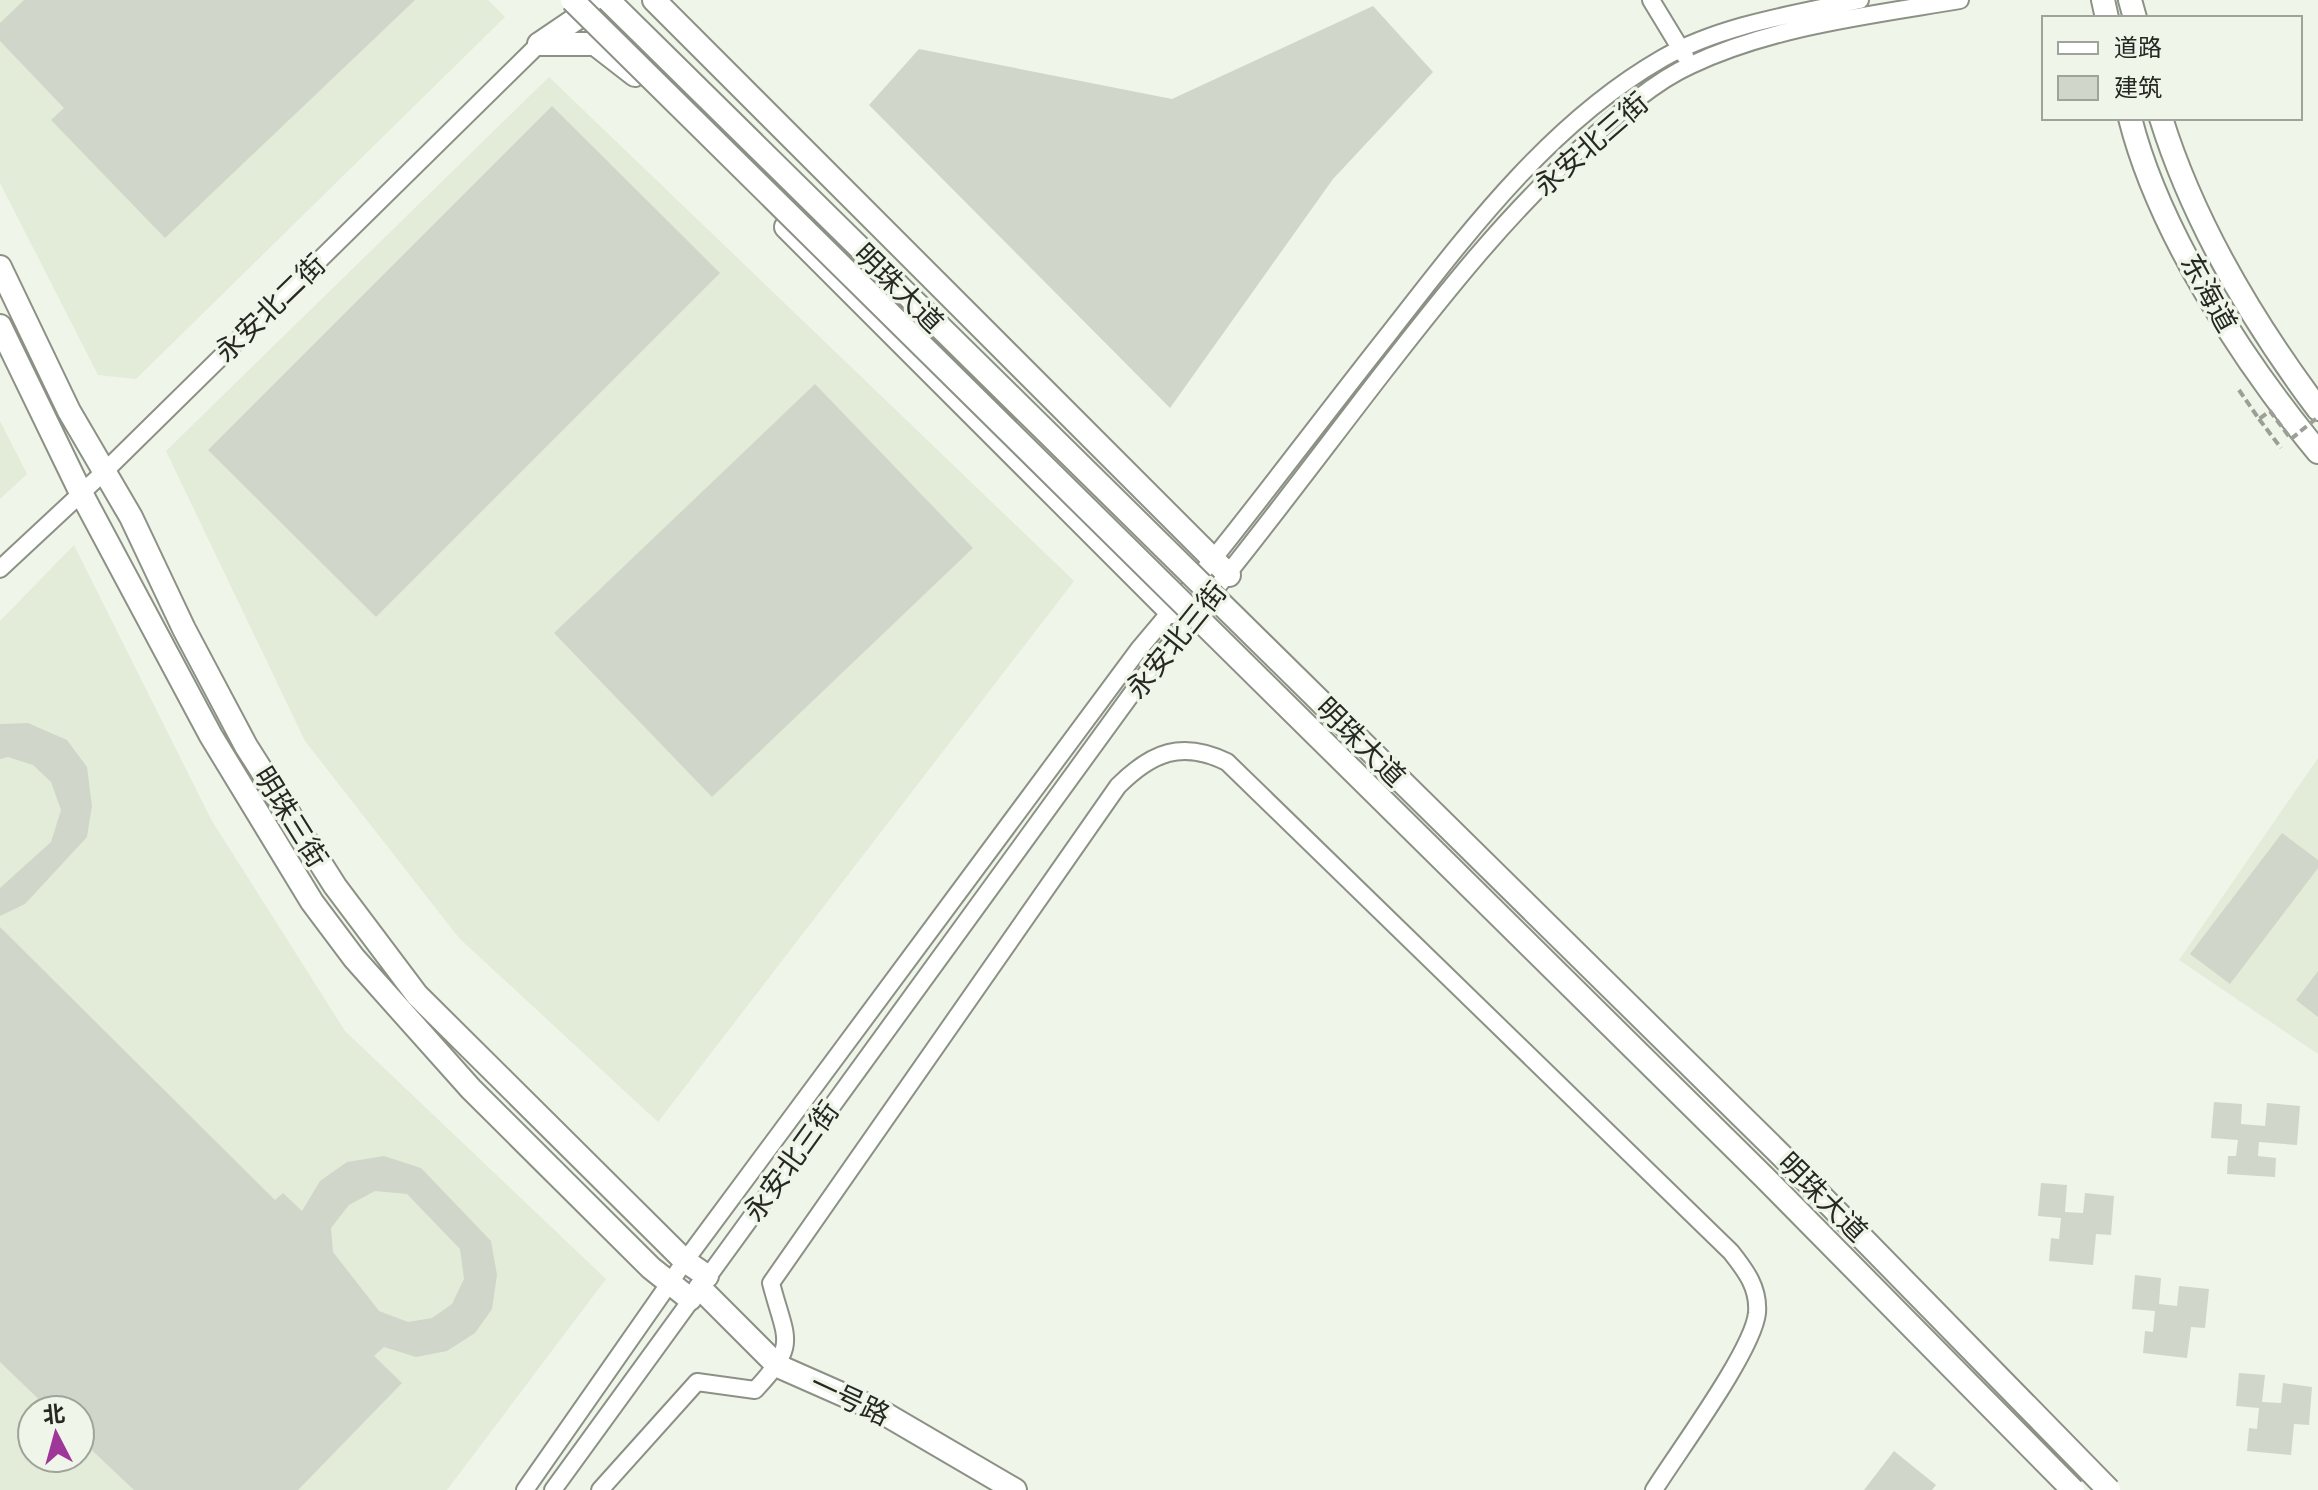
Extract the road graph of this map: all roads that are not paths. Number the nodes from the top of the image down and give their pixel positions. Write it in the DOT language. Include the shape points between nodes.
graph roads {
  1 [pos="572,0"];
  2 [pos="606,0"];
  3 [pos="654,0"];
  4 [pos="1651,0"];
  5 [pos="1860,0"];
  6 [pos="1960,0"];
  7 [pos="539,44"];
  8 [pos="1682,48"];
  9 [pos="1689,65"];
  10 [pos="2131,120"];
  11 [pos="2162,120"];
  12 [pos="0,267"];
  13 [pos="0,326"];
  14 [pos="2318,409"];
  15 [pos="2318,452"];
  16 [pos="104,472"];
  17 [pos="80,491"];
  18 [pos="1221,568"];
  19 [pos="0,569"];
  20 [pos="1201,608"];
  21 [pos="1171,612"];
  22 [pos="685,1261"];
  23 [pos="671,1285"];
  24 [pos="699,1287"];
  25 [pos="778,1366"];
  26 [pos="525,1490"];
  27 [pos="553,1490"];
  28 [pos="600,1490"];
  29 [pos="1015,1490"];
  30 [pos="1654,1490"];
  31 [pos="2073,1490"];
  32 [pos="2109,1490"];
  1 -- 31 [label="street, 明珠大道, bridge" via="1764,1177"];
  2 -- 7 [label="street, 明珠大道"];
  2 -- 32 [label="street, 明珠大道, bridge" via="1783,1157"];
  3 -- 18 [label="street, 明珠大道"];
  4 -- 8 [label="street"];
  5 -- 8 [label="street, 永安北三街" via="1755,24"];
  6 -- 9 [label="street, 永安北三街" via="1760,40"];
  7 -- 16 [label="street, 永安北二街"];
  7 -- 21 [label="street, 明珠大道" via="595,44 621,61"];
  8 -- 9 [label="street"];
  8 -- 18 [label="street, 永安北三街" via="1627,83 1516,179 1452,252"];
  9 -- 18 [label="street, 永安北三街" via="1600,131 1510,216"];
  10 -- 15 [label="street, 东海道" via="2155,188 2197,275 2237,343"];
  11 -- 14 [label="street, 东海道" via="2196,211 2224,265"];
  12 -- 16 [label="street, 明珠三街"];
  13 -- 17 [label="street, 明珠三街"];
  16 -- 17 [label="street, 永安北二街"];
  16 -- 22 [label="street, 明珠三街" via="246,746 335,886 417,995"];
  17 -- 19 [label="street, 永安北二街"];
  17 -- 23 [label="street, 明珠三街" via="211,736 312,902 461,1079"];
  18 -- 20 [label="street, 永安北三街"];
  18 -- 21 [label="street, 永安北三街"];
  20 -- 21 [label="street"];
  20 -- 24 [label="street, 永安北三街" via="1154,663"];
  21 -- 22 [label="street, 永安北三街"];
  22 -- 23 [label="street, 永安北三街"];
  22 -- 24 [label="street, 明珠三街"];
  23 -- 24 [label="street, 明珠三街"];
  23 -- 26 [label="street, 永安北三街"];
  24 -- 25 [label="street, 一号路"];
  24 -- 27 [label="street, 永安北三街"];
  25 -- 28 [label="street" via="755,1390 697,1382"];
  25 -- 29 [label="street, 一号路" via="880,1411"];
  25 -- 30 [label="street" via="788,1345 771,1283 1118,786 1158,756 1204,750 1227,762 1750,1275 1757,1315 1746,1346"];
}
